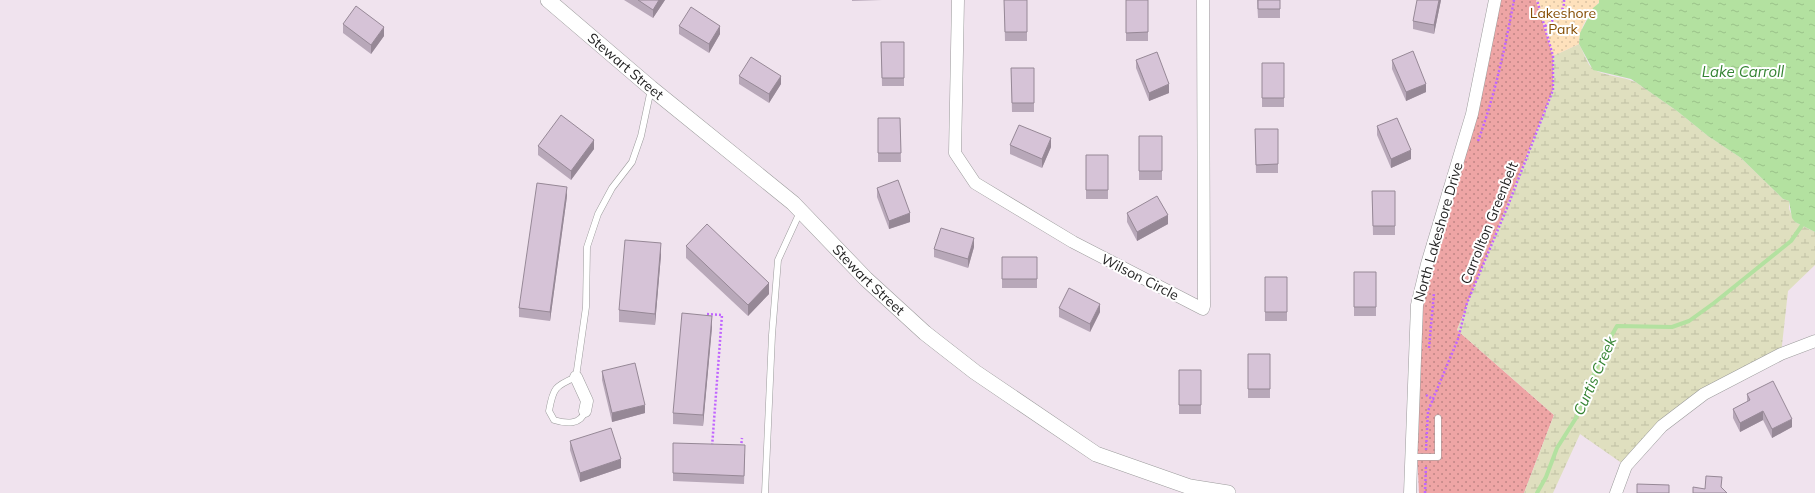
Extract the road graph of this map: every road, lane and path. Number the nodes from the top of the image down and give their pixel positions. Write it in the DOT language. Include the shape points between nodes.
graph roads {
  1 [pos="548,0"];
  2 [pos="958,0"];
  3 [pos="1203,0"];
  4 [pos="1495,0"];
  5 [pos="1514,0"];
  6 [pos="1538,0"];
  7 [pos="1564,0"];
  8 [pos="1545,26"];
  9 [pos="651,88"];
  10 [pos="1476,148"];
  11 [pos="800,211"];
  12 [pos="1434,290"];
  13 [pos="707,314"];
  14 [pos="1815,341"];
  15 [pos="1428,356"];
  16 [pos="576,377"];
  17 [pos="1426,392"];
  18 [pos="1434,400"];
  19 [pos="585,411"];
  20 [pos="1438,418"];
  21 [pos="742,438"];
  22 [pos="719,447"];
  23 [pos="733,448"];
  24 [pos="1426,454"];
  25 [pos="1412,457"];
  26 [pos="1426,462"];
  27 [pos="1207,491"];
  28 [pos="765,493"];
  29 [pos="1228,493"];
  30 [pos="1410,493"];
  31 [pos="1425,493"];
  32 [pos="1616,493"];
  1 -- 9 [label="street, Stewart Street"];
  2 -- 3 [label="street, Wilson Circle" via="955,153 975,183 1073,242 1203,309"];
  4 -- 25 [label="street, North Lakeshore Drive" via="1472,114 1417,305"];
  5 -- 10 [label="path" via="1502,63"];
  6 -- 8 [label="path, Carrollton Greenbelt"];
  7 -- 8 [label="path" via="1559,15"];
  8 -- 18 [label="path, Carrollton Greenbelt" via="1553,56 1553,90 1467,303 1458,339"];
  9 -- 11 [label="street, Stewart Street"];
  9 -- 16 [label="lane" via="641,136 632,162 612,188 598,214 587,247 586,307"];
  11 -- 27 [label="street, Stewart Street" via="866,279 925,333 975,372 1096,454"];
  11 -- 28 [label="lane" via="778,260"];
  12 -- 15 [label="path"];
  13 -- 22 [label="path" via="722,315 712,447"];
  14 -- 32 [label="street" via="1781,354 1704,394 1662,426 1626,466"];
  16 -- 19 [label="street" via="587,401"];
  16 -- 19 [label="lane" via="552,392 548,411 554,420 565,424 581,418"];
  17 -- 18 [label="path" via="1427,397"];
  18 -- 24 [label="path, Carrollton Greenbelt" via="1427,417"];
  20 -- 25 [label="lane" via="1438,457"];
  21 -- 23 [label="path" via="741,448"];
  25 -- 30 [label="street, North Lakeshore Drive"];
  26 -- 31 [label="path"];
  27 -- 29 [label="street, Stewart Street"];
}
